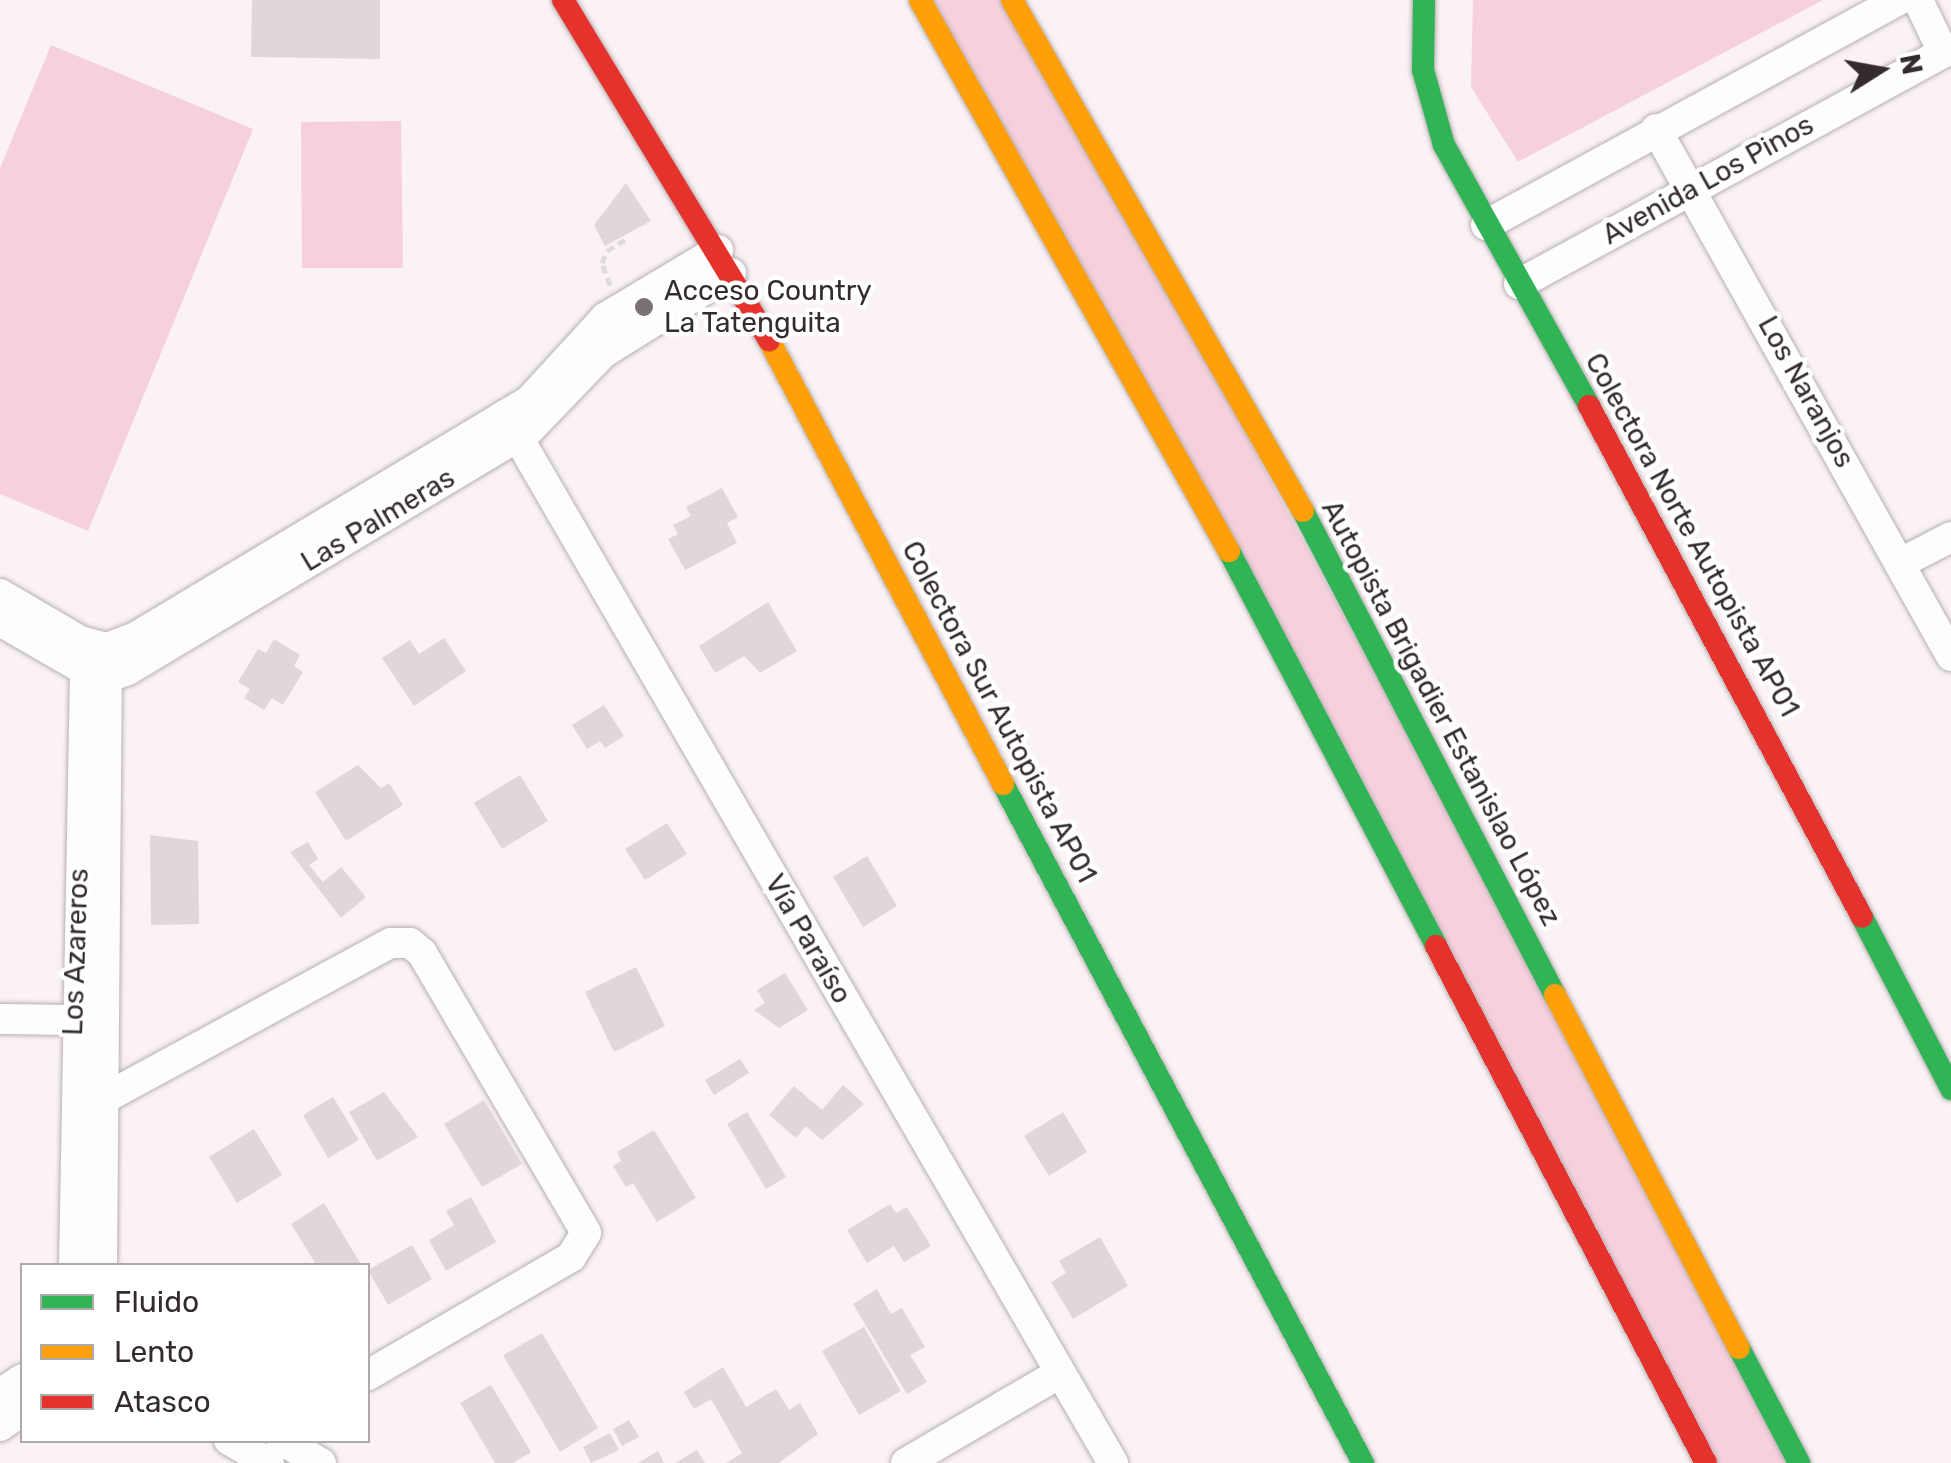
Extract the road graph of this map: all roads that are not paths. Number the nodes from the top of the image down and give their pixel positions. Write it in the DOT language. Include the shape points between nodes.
graph roads {
  1 [pos="563,0"];
  2 [pos="920,0"];
  3 [pos="1012,0"];
  4 [pos="1424,0"];
  5 [pos="1900,0"];
  6 [pos="1918,0"];
  7 [pos="1947,50"];
  8 [pos="1656,129"];
  9 [pos="1692,188"];
  10 [pos="1486,225"];
  11 [pos="724,261"];
  12 [pos="1519,284"];
  13 [pos="511,426"];
  14 [pos="1951,537"];
  15 [pos="1902,563"];
  16 [pos="0,594"];
  17 [pos="0,621"];
  18 [pos="1951,656"];
  19 [pos="100,665"];
  20 [pos="106,991"];
  21 [pos="74,1004"];
  22 [pos="0,1019"];
  23 [pos="1951,1089"];
  24 [pos="105,1098"];
  25 [pos="74,1263"];
  26 [pos="102,1263"];
  27 [pos="1060,1373"];
  28 [pos="370,1374"];
  29 [pos="241,1443"];
  30 [pos="269,1450"];
  31 [pos="321,1463"];
  32 [pos="906,1463"];
  33 [pos="1113,1463"];
  34 [pos="1363,1463"];
  35 [pos="1706,1463"];
  36 [pos="1799,1463"];
  1 -- 11 [label="main road, Colectora Sur Autopista AP01"];
  2 -- 35 [label="main road" via="1201,498"];
  3 -- 36 [label="main road, Autopista Brigadier Estanislao López" via="1274,456"];
  4 -- 10 [label="main road, Colectora Norte Autopista AP01" via="1430,109"];
  5 -- 8 [label="street"];
  6 -- 7 [label="street"];
  7 -- 9 [label="street, Avenida Los Pinos"];
  8 -- 9 [label="street, Los Naranjos"];
  8 -- 10 [label="street"];
  9 -- 12 [label="street, Avenida Los Pinos"];
  9 -- 15 [label="street, Los Naranjos"];
  10 -- 12 [label="main road, Colectora Norte Autopista AP01"];
  11 -- 13 [label="street, Las Palmeras"];
  11 -- 13 [label="street, Las Palmeras" via="622,307"];
  11 -- 34 [label="main road, Colectora Sur Autopista AP01"];
  12 -- 23 [label="main road, Colectora Norte Autopista AP01" via="1705,614"];
  13 -- 19 [label="street, Las Palmeras"];
  13 -- 27 [label="street, Vía Paraíso"];
  14 -- 15 [label="street"];
  15 -- 18 [label="street, Los Naranjos"];
  16 -- 19 [label="street" via="80,642"];
  17 -- 19 [label="street"];
  19 -- 20 [label="street, Los Azareros"];
  19 -- 21 [label="street, Los Azareros"];
  20 -- 21 [label="street"];
  20 -- 24 [label="street, Los Azareros"];
  21 -- 22 [label="street"];
  21 -- 25 [label="street, Los Azareros"];
  24 -- 26 [label="street, Los Azareros"];
  24 -- 28 [label="street" via="390,943 410,943 422,952 586,1233 572,1258"];
  27 -- 32 [label="street"];
  27 -- 33 [label="street, Vía Paraíso"];
  29 -- 30 [label="street"];
  30 -- 31 [label="street"];
}
